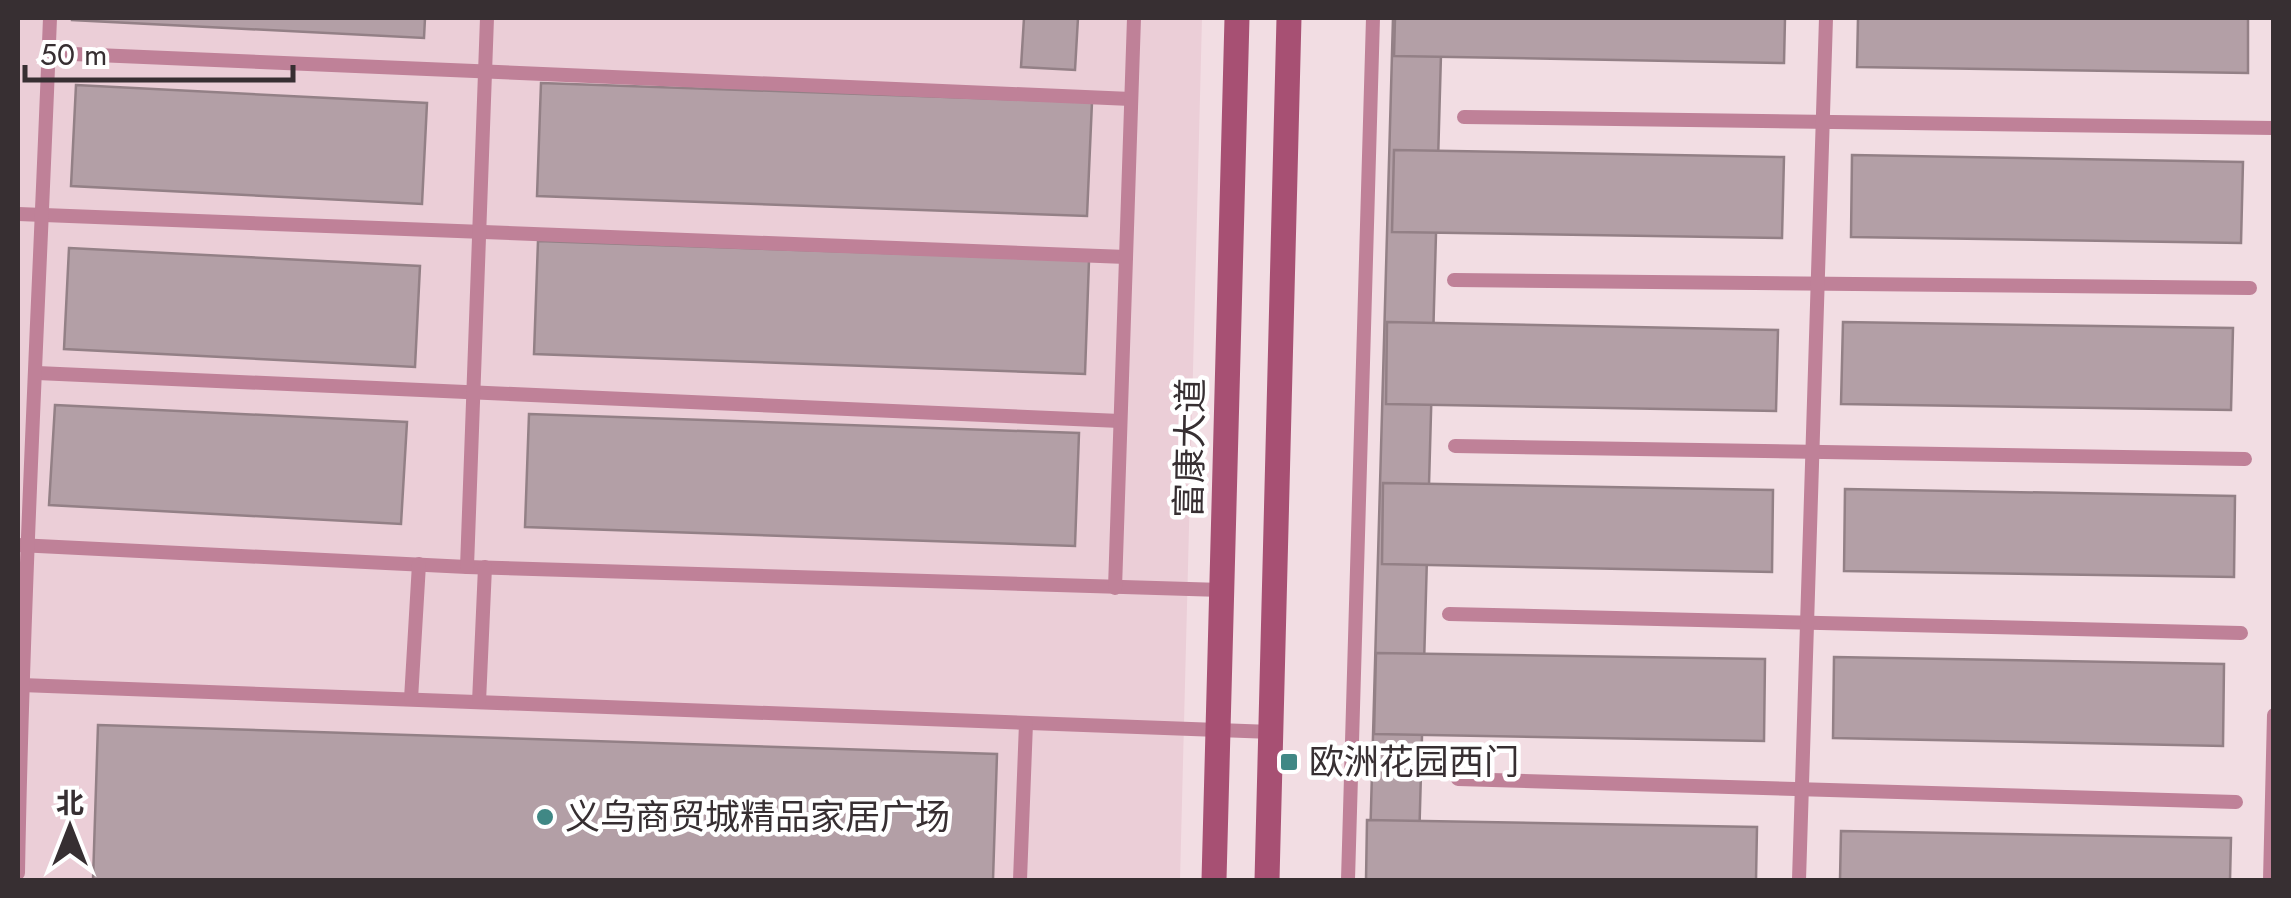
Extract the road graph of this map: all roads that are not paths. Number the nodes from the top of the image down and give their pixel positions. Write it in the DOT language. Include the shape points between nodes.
graph roads {
  1 [pos="50,18"];
  2 [pos="487,18"];
  3 [pos="1134,18"];
  4 [pos="1236,18"];
  5 [pos="1289,18"];
  6 [pos="1373,18"];
  7 [pos="1826,18"];
  8 [pos="49,53"];
  9 [pos="485,71"];
  10 [pos="1132,99"];
  11 [pos="1464,116"];
  12 [pos="1822,122"];
  13 [pos="2274,128"];
  14 [pos="18,214"];
  15 [pos="43,215"];
  16 [pos="479,232"];
  17 [pos="1126,257"];
  18 [pos="1454,280"];
  19 [pos="1818,284"];
  20 [pos="2250,288"];
  21 [pos="37,373"];
  22 [pos="473,392"];
  23 [pos="1120,421"];
  24 [pos="1456,446"];
  25 [pos="1812,452"];
  26 [pos="2245,459"];
  27 [pos="24,545"];
  28 [pos="419,564"];
  29 [pos="467,567"];
  30 [pos="485,567"];
  31 [pos="1115,588"];
  32 [pos="1222,590"];
  33 [pos="1449,614"];
  34 [pos="1807,624"];
  35 [pos="2241,633"];
  36 [pos="21,684"];
  37 [pos="412,699"];
  38 [pos="479,702"];
  39 [pos="2274,716"];
  40 [pos="1026,723"];
  41 [pos="1218,731"];
  42 [pos="1272,732"];
  43 [pos="1458,779"];
  44 [pos="1802,789"];
  45 [pos="2236,802"];
  46 [pos="18,872"];
  47 [pos="1020,880"];
  48 [pos="1214,880"];
  49 [pos="1267,880"];
  50 [pos="1348,880"];
  51 [pos="1799,880"];
  52 [pos="2270,880"];
  1 -- 8 [label="lane"];
  2 -- 9 [label="lane"];
  3 -- 10 [label="lane"];
  4 -- 32 [label="street, 富康大道"];
  5 -- 42 [label="street"];
  6 -- 50 [label="lane"];
  7 -- 12 [label="lane"];
  8 -- 9 [label="lane"];
  8 -- 15 [label="lane"];
  9 -- 10 [label="lane"];
  9 -- 16 [label="lane"];
  10 -- 17 [label="lane"];
  11 -- 12 [label="lane"];
  12 -- 13 [label="lane"];
  12 -- 19 [label="lane"];
  14 -- 15 [label="lane"];
  15 -- 16 [label="lane"];
  15 -- 21 [label="lane"];
  16 -- 17 [label="lane"];
  16 -- 22 [label="lane"];
  17 -- 23 [label="lane"];
  18 -- 19 [label="lane"];
  19 -- 20 [label="lane"];
  19 -- 25 [label="lane"];
  21 -- 22 [label="lane"];
  21 -- 27 [label="lane"];
  22 -- 23 [label="lane"];
  22 -- 29 [label="lane"];
  23 -- 31 [label="lane"];
  24 -- 25 [label="lane"];
  25 -- 26 [label="lane"];
  25 -- 34 [label="lane"];
  27 -- 28 [label="lane"];
  27 -- 36 [label="lane"];
  28 -- 29 [label="lane"];
  28 -- 37 [label="lane"];
  29 -- 30 [label="lane"];
  30 -- 31 [label="lane"];
  30 -- 38 [label="lane"];
  31 -- 32 [label="lane"];
  32 -- 41 [label="street, 富康大道"];
  33 -- 34 [label="lane"];
  34 -- 35 [label="lane"];
  34 -- 44 [label="lane"];
  36 -- 37 [label="lane"];
  36 -- 46 [label="lane"];
  37 -- 38 [label="lane"];
  38 -- 40 [label="lane"];
  39 -- 52 [label="lane"];
  40 -- 41 [label="lane"];
  40 -- 47 [label="lane"];
  41 -- 42 [label="lane"];
  41 -- 48 [label="street, 富康大道"];
  42 -- 49 [label="street"];
  43 -- 44 [label="lane"];
  44 -- 45 [label="lane"];
  44 -- 51 [label="lane"];
}
